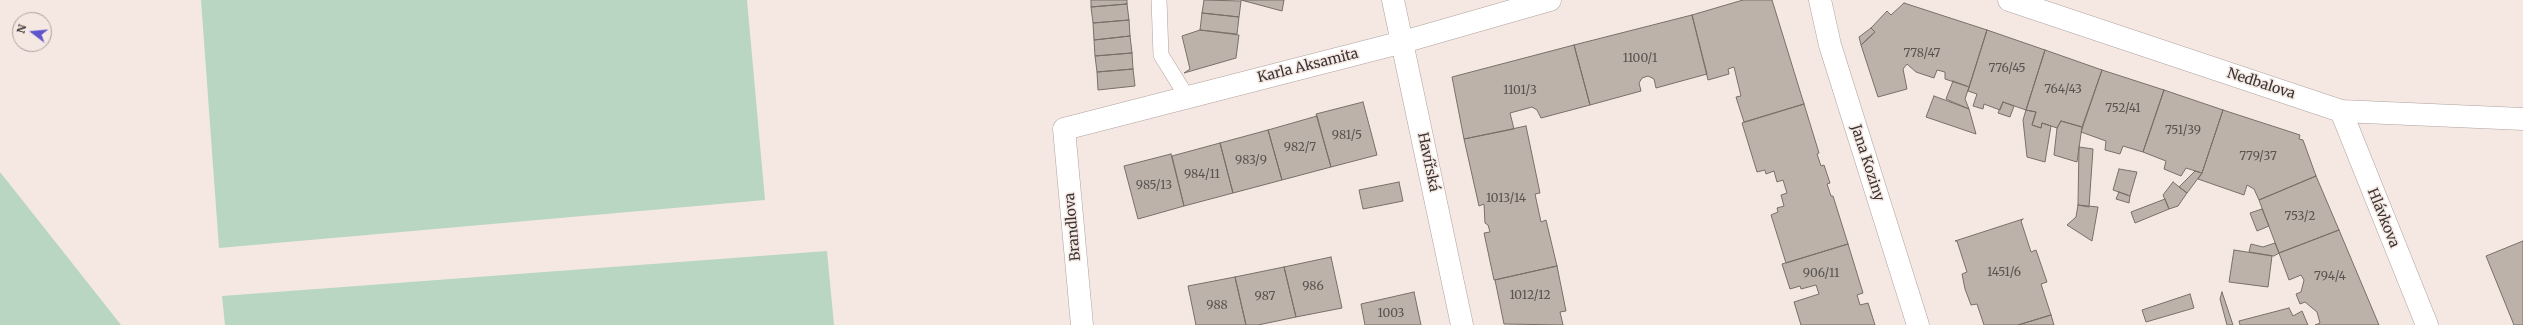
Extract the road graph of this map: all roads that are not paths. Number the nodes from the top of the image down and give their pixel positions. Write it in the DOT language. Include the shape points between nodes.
graph roads {
  1 [pos="1159,0"];
  2 [pos="1393,0"];
  3 [pos="1550,0"];
  4 [pos="1820,0"];
  5 [pos="2009,0"];
  6 [pos="1403,42"];
  7 [pos="1187,97"];
  8 [pos="2341,111"];
  9 [pos="2523,119"];
  10 [pos="1064,129"];
  11 [pos="1082,325"];
  12 [pos="1462,325"];
  13 [pos="1918,325"];
  14 [pos="2427,325"];
  1 -- 7 [label="lane" via="1161,55"];
  2 -- 6 [label="street, Havířská"];
  3 -- 6 [label="street, Karla Aksamita"];
  4 -- 13 [label="street, Jana Koziny" via="1830,45"];
  5 -- 8 [label="street, Nedbalova"];
  6 -- 7 [label="street, Karla Aksamita"];
  6 -- 12 [label="street, Havířská"];
  7 -- 10 [label="street, Karla Aksamita"];
  8 -- 9 [label="street, Nedbalova"];
  8 -- 14 [label="street, Hlávkova"];
  10 -- 11 [label="street, Brandlova"];
}
